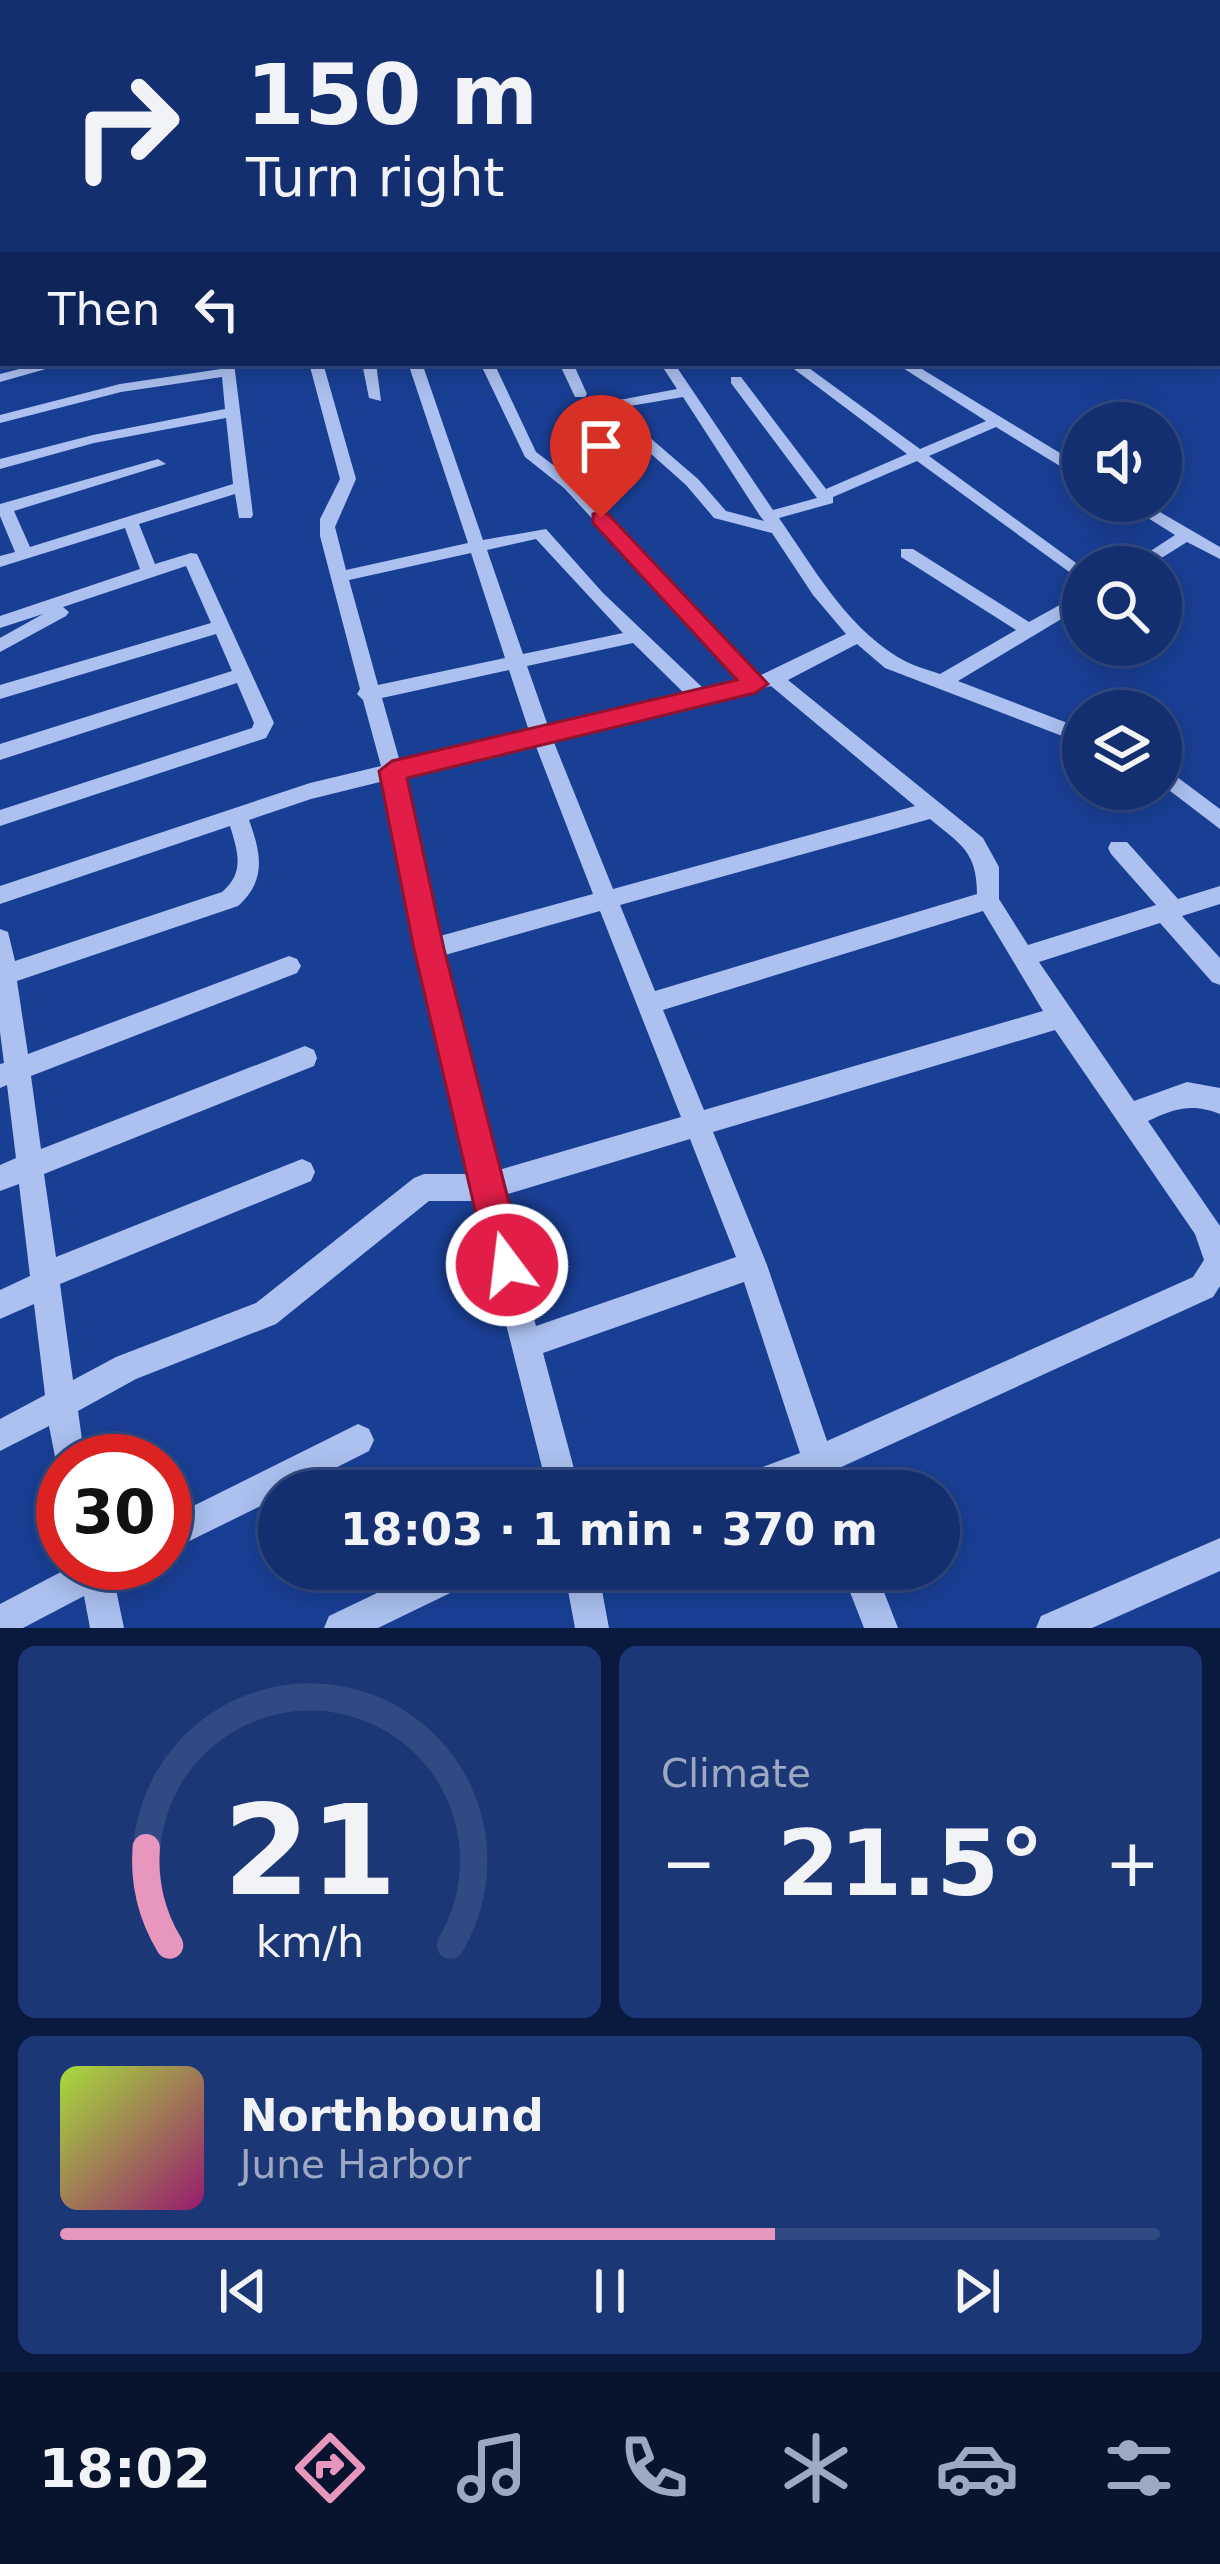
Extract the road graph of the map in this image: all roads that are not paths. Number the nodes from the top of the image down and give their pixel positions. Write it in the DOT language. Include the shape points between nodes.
graph roads {
  1 [pos="49,366"];
  2 [pos="317,366"];
  3 [pos="370,366"];
  4 [pos="416,366"];
  5 [pos="488,366"];
  6 [pos="567,366"];
  7 [pos="670,366"];
  8 [pos="797,366"];
  9 [pos="907,366"];
  10 [pos="228,368"];
  11 [pos="0,378"];
  12 [pos="736,380"];
  13 [pos="687,392"];
  14 [pos="580,394"];
  15 [pos="376,398"];
  16 [pos="234,412"];
  17 [pos="0,419"];
  18 [pos="995,422"];
  19 [pos="920,458"];
  20 [pos="1062,462"];
  21 [pos="0,464"];
  22 [pos="158,464"];
  23 [pos="243,486"];
  24 [pos="825,495"];
  25 [pos="3,509"];
  26 [pos="245,515"];
  27 [pos="130,521"];
  28 [pos="773,522"];
  29 [pos="1164,522"];
  30 [pos="1186,535"];
  31 [pos="477,546"];
  32 [pos="1168,546"];
  33 [pos="24,554"];
  34 [pos="907,554"];
  35 [pos="1220,554"];
  36 [pos="1062,561"];
  37 [pos="0,562"];
  38 [pos="150,572"];
  39 [pos="338,577"];
  40 [pos="97,590"];
  41 [pos="1062,609"];
  42 [pos="0,622"];
  43 [pos="223,626"];
  44 [pos="1026,628"];
  45 [pos="636,636"];
  46 [pos="858,636"];
  47 [pos="0,646"];
  48 [pos="517,662"];
  49 [pos="244,674"];
  50 [pos="765,681"];
  51 [pos="943,681"];
  52 [pos="0,692"];
  53 [pos="368,694"];
  54 [pos="698,695"];
  55 [pos="1062,728"];
  56 [pos="540,733"];
  57 [pos="0,752"];
  58 [pos="392,771"];
  59 [pos="1182,789"];
  60 [pos="935,809"];
  61 [pos="0,818"];
  62 [pos="237,818"];
  63 [pos="1219,819"];
  64 [pos="1119,848"];
  65 [pos="0,895"];
  66 [pos="1220,896"];
  67 [pos="608,898"];
  68 [pos="988,900"];
  69 [pos="1169,911"];
  70 [pos="0,939"];
  71 [pos="429,949"];
  72 [pos="1023,957"];
  73 [pos="289,966"];
  74 [pos="2,975"];
  75 [pos="1220,975"];
  76 [pos="650,1003"];
  77 [pos="1060,1017"];
  78 [pos="305,1058"];
  79 [pos="9,1073"];
  80 [pos="1216,1096"];
  81 [pos="1129,1116"];
  82 [pos="700,1123"];
  83 [pos="30,1165"];
  84 [pos="302,1172"];
  85 [pos="0,1178"];
  86 [pos="485,1187"];
  87 [pos="753,1265"];
  88 [pos="45,1280"];
  89 [pos="0,1305"];
  90 [pos="528,1343"];
  91 [pos="62,1403"];
  92 [pos="66,1434"];
  93 [pos="0,1436"];
  94 [pos="358,1440"];
  95 [pos="559,1470"];
  96 [pos="820,1470"];
  97 [pos="836,1470"];
  98 [pos="192,1523"];
  99 [pos="1220,1554"];
  100 [pos="58,1590"];
  101 [pos="103,1590"];
  102 [pos="420,1590"];
  103 [pos="585,1590"];
  104 [pos="866,1590"];
  105 [pos="0,1622"];
  106 [pos="107,1628"];
  107 [pos="341,1628"];
  108 [pos="592,1628"];
  109 [pos="881,1628"];
  110 [pos="1053,1628"];
  1 -- 11 [label="street"];
  2 -- 39 [label="street" via="347,479 326,524"];
  3 -- 15 [label="street"];
  4 -- 31 [label="street"];
  5 -- 50 [label="street" via="530,454"];
  6 -- 14 [label="street"];
  7 -- 13 [label="street"];
  8 -- 19 [label="street"];
  9 -- 18 [label="street"];
  10 -- 16 [label="street"];
  10 -- 17 [label="street"];
  12 -- 24 [label="street"];
  13 -- 28 [label="street"];
  13 -- 28 [label="street" via="619,404 612,413 720,514"];
  16 -- 21 [label="street"];
  16 -- 23 [label="street"];
  18 -- 19 [label="street"];
  18 -- 20 [label="street"];
  19 -- 24 [label="street"];
  19 -- 36 [label="street"];
  22 -- 25 [label="street"];
  23 -- 26 [label="street"];
  23 -- 27 [label="street"];
  24 -- 28 [label="street" via="823,503"];
  25 -- 33 [label="street"];
  27 -- 33 [label="street"];
  27 -- 38 [label="street"];
  28 -- 46 [label="street"];
  29 -- 30 [label="street"];
  30 -- 32 [label="street"];
  30 -- 35 [label="street"];
  31 -- 39 [label="street"];
  31 -- 45 [label="street" via="545,536"];
  31 -- 48 [label="street"];
  33 -- 37 [label="street"];
  34 -- 44 [label="street"];
  38 -- 40 [label="street"];
  38 -- 43 [label="street" via="194,560"];
  39 -- 53 [label="street"];
  40 -- 42 [label="street"];
  40 -- 47 [label="street"];
  41 -- 44 [label="street"];
  43 -- 49 [label="street"];
  43 -- 52 [label="street"];
  44 -- 51 [label="street"];
  45 -- 48 [label="street"];
  45 -- 54 [label="street"];
  46 -- 50 [label="street"];
  46 -- 51 [label="street" via="892,663"];
  48 -- 53 [label="street"];
  48 -- 56 [label="street"];
  49 -- 57 [label="street"];
  49 -- 61 [label="street" via="264,723 259,733"];
  50 -- 54 [label="street"];
  50 -- 60 [label="street"];
  51 -- 55 [label="street"];
  53 -- 58 [label="street"];
  54 -- 56 [label="street"];
  56 -- 58 [label="street"];
  56 -- 67 [label="street"];
  58 -- 62 [label="street"];
  58 -- 71 [label="street"];
  59 -- 63 [label="street"];
  60 -- 67 [label="street"];
  60 -- 68 [label="street" via="975,844 988,867"];
  62 -- 65 [label="street"];
  62 -- 74 [label="street" via="251,875 230,899"];
  64 -- 69 [label="street"];
  66 -- 69 [label="street"];
  67 -- 71 [label="street"];
  67 -- 76 [label="street"];
  68 -- 72 [label="street"];
  68 -- 76 [label="street"];
  69 -- 72 [label="street"];
  69 -- 75 [label="street"];
  70 -- 74 [label="street"];
  71 -- 86 [label="street"];
  72 -- 77 [label="street"];
  73 -- 79 [label="street"];
  74 -- 79 [label="street"];
  76 -- 82 [label="street"];
  77 -- 81 [label="street"];
  77 -- 82 [label="street"];
  78 -- 83 [label="street"];
  79 -- 83 [label="street"];
  80 -- 81 [label="street" via="1189,1092"];
  81 -- 97 [label="street" via="1206,1226 1219,1262 1204,1287"];
  82 -- 86 [label="street"];
  82 -- 87 [label="street"];
  83 -- 85 [label="street"];
  83 -- 88 [label="street"];
  84 -- 88 [label="street"];
  86 -- 90 [label="street"];
  86 -- 91 [label="street" via="424,1188 266,1314 127,1368"];
  87 -- 90 [label="street"];
  87 -- 96 [label="street"];
  88 -- 89 [label="street"];
  88 -- 91 [label="street"];
  90 -- 95 [label="street"];
  91 -- 92 [label="street"];
  91 -- 93 [label="street"];
  94 -- 98 [label="street"];
  99 -- 110 [label="street"];
  100 -- 105 [label="street"];
  101 -- 106 [label="street"];
  102 -- 107 [label="street"];
  103 -- 108 [label="street"];
  104 -- 109 [label="street"];
}
